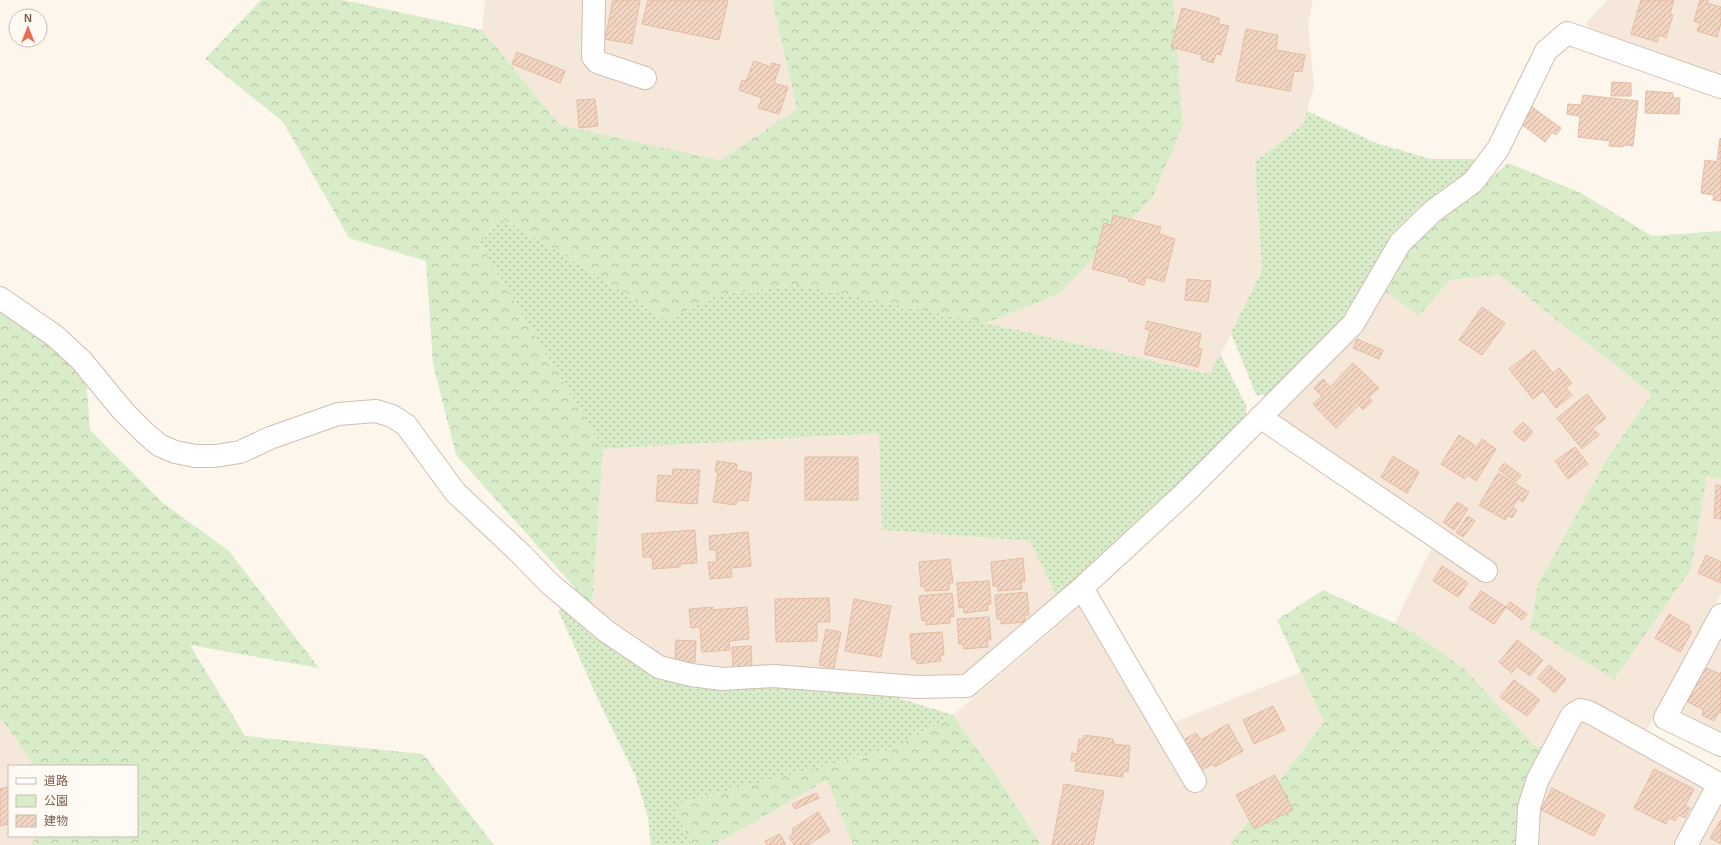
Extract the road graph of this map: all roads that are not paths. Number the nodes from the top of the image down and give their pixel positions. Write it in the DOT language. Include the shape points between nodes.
graph roads {
  1 [pos="594,0"];
  2 [pos="645,78"];
  3 [pos="1721,87"];
  4 [pos="0,298"];
  5 [pos="1260,417"];
  6 [pos="1486,571"];
  7 [pos="1082,588"];
  8 [pos="1721,615"];
  9 [pos="1721,745"];
  10 [pos="1195,781"];
  11 [pos="1527,845"];
  12 [pos="1686,845"];
  1 -- 2 [label="street" via="593,57 597,62"];
  3 -- 5 [label="street" via="1567,33 1546,51 1498,149 1473,182 1433,210 1400,243 1353,324"];
  4 -- 7 [label="street" via="55,336 81,360 123,411 145,433 159,445 175,452 195,456 240,452 270,438 338,414 376,411 392,416 406,425 455,492 549,583 606,631 659,667 722,679 773,676 917,688 967,686"];
  5 -- 6 [label="street"];
  5 -- 7 [label="street" via="1188,490"];
  7 -- 10 [label="street"];
  8 -- 9 [label="street" via="1664,718"];
  11 -- 12 [label="street" via="1529,807 1538,779 1572,715 1580,710 1589,712 1719,784"];
}
